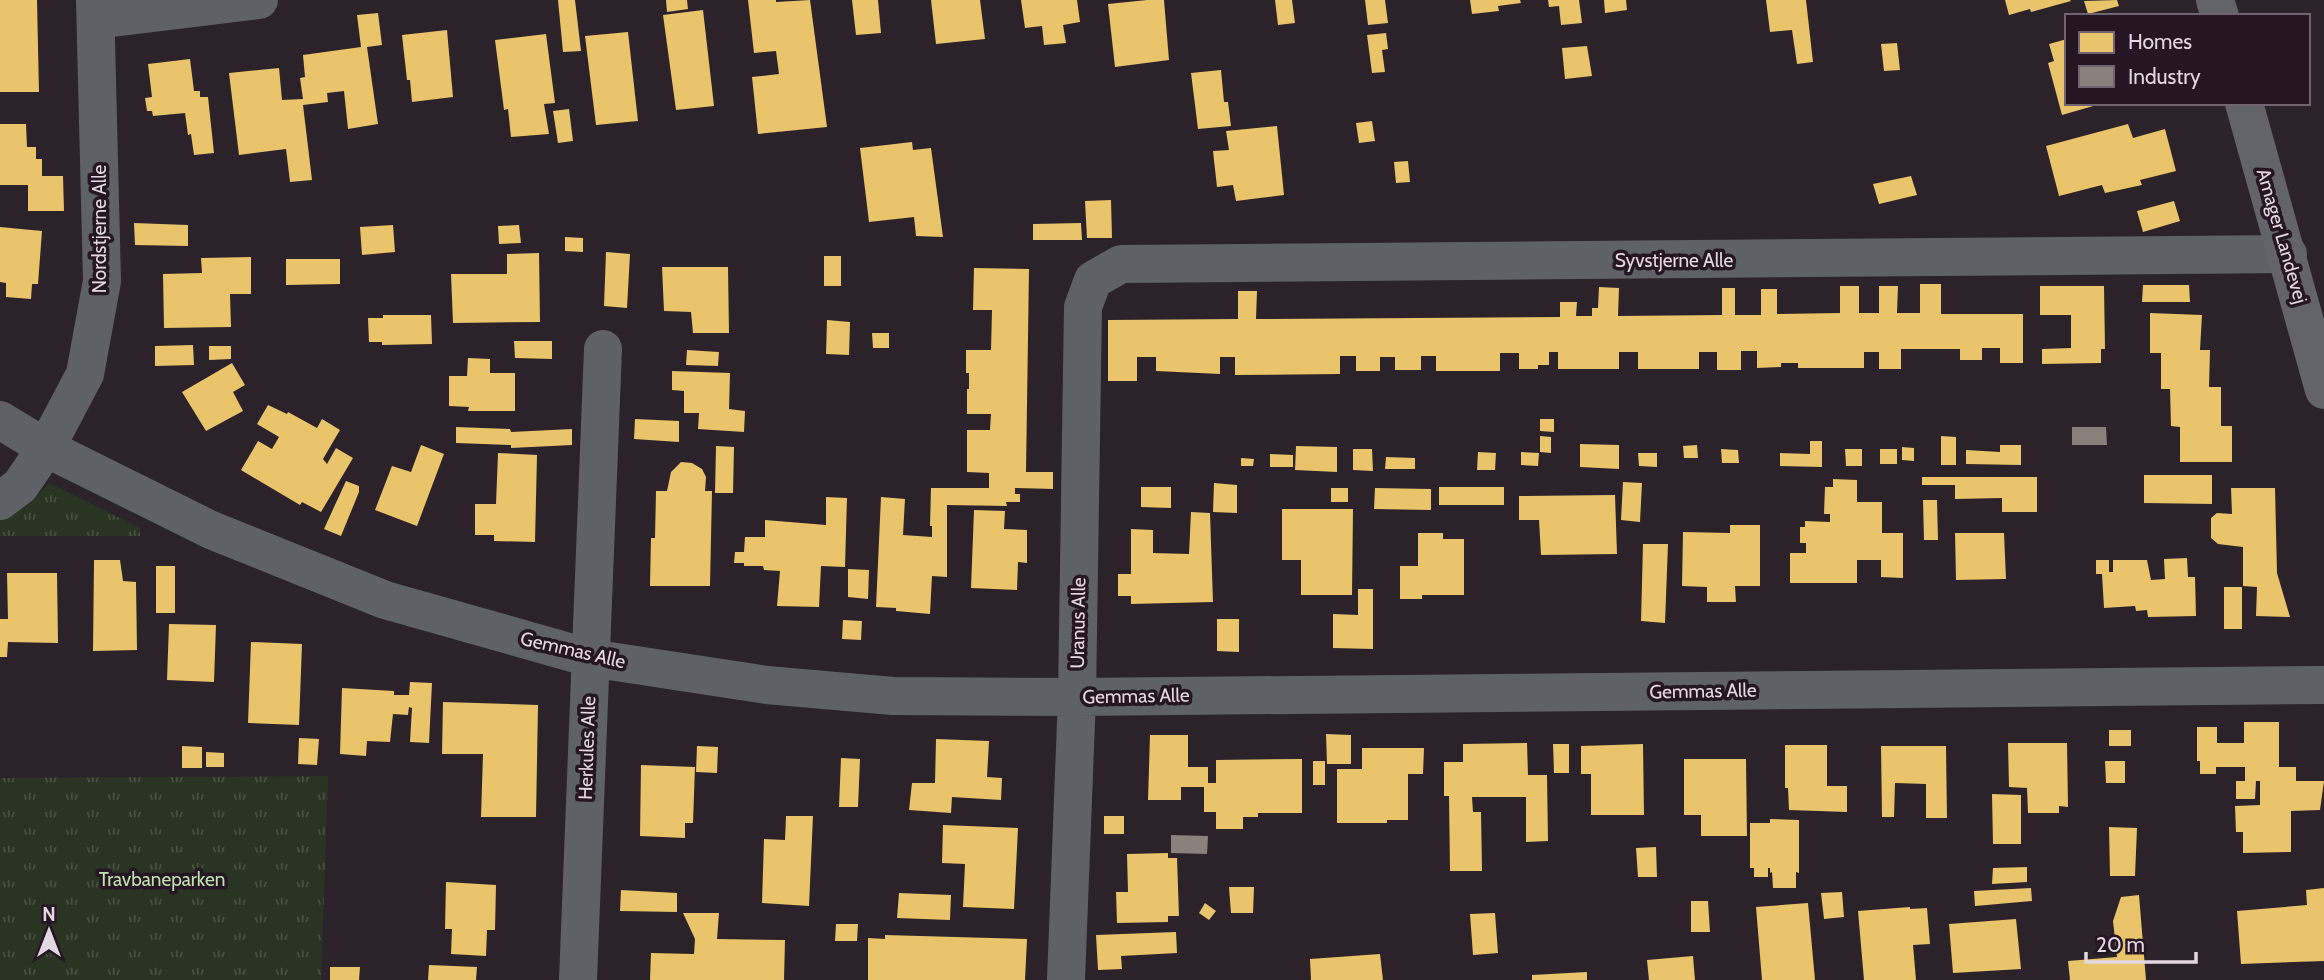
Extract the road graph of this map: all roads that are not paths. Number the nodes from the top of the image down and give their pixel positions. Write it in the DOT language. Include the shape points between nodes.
graph roads {
  1 [pos="259,0"];
  2 [pos="95,10"];
  3 [pos="2245,105"];
  4 [pos="2288,254"];
  5 [pos="1083,307"];
  6 [pos="603,349"];
  7 [pos="2322,375"];
  8 [pos="0,420"];
  9 [pos="46,448"];
  10 [pos="0,501"];
  11 [pos="590,658"];
  12 [pos="2324,685"];
  13 [pos="1077,697"];
  14 [pos="578,980"];
  15 [pos="1066,980"];
  1 -- 2 [label="street"];
  2 -- 9 [label="street, Nordstjerne Alle" via="102,281 85,374"];
  3 -- 4 [label="street, Amager Landevej"];
  4 -- 5 [label="street, Syvstjerne Alle" via="1121,264 1093,279"];
  4 -- 7 [label="street, Amager Landevej"];
  5 -- 13 [label="street, Uranus Alle"];
  6 -- 11 [label="street, Herkules Alle"];
  8 -- 9 [label="street, Gemmas Alle"];
  9 -- 10 [label="street, Nordstjerne Alle" via="20,486"];
  9 -- 11 [label="street, Gemmas Alle" via="211,530 385,600"];
  11 -- 13 [label="street, Gemmas Alle" via="767,685 893,696"];
  11 -- 14 [label="street, Herkules Alle"];
  12 -- 13 [label="street, Gemmas Alle"];
  13 -- 15 [label="street, Uranus Alle"];
}
